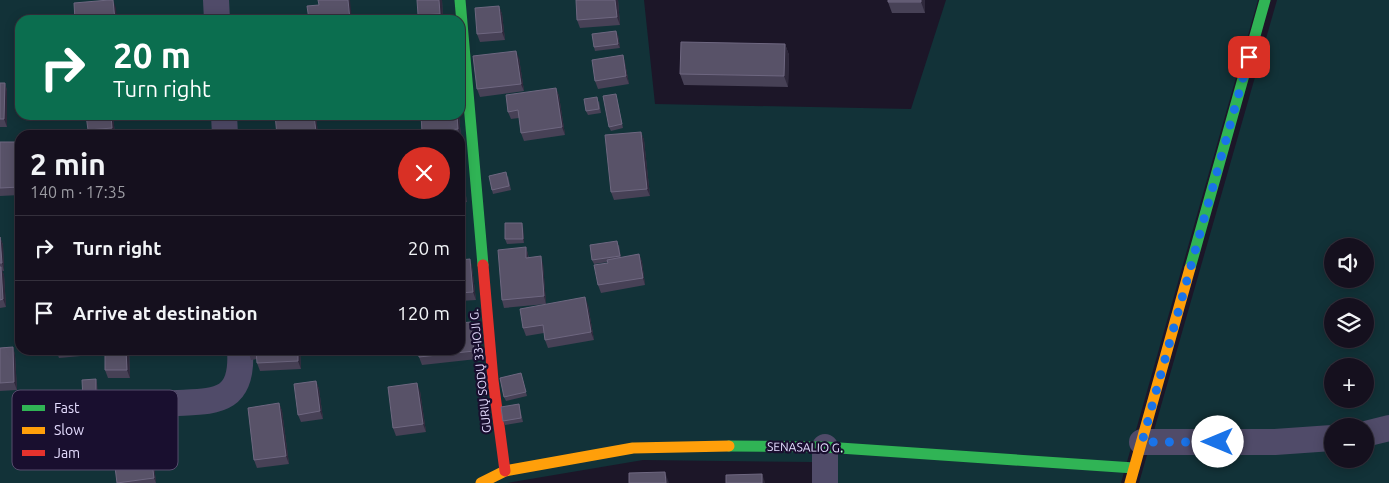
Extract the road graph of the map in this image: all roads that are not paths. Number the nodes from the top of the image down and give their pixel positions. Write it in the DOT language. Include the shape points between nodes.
graph roads {
  1 [pos="216,0"];
  2 [pos="460,0"];
  3 [pos="1265,0"];
  4 [pos="217,15"];
  5 [pos="461,15"];
  6 [pos="465,58"];
  7 [pos="240,355"];
  8 [pos="178,403"];
  9 [pos="1389,428"];
  10 [pos="1374,432"];
  11 [pos="1324,439"];
  12 [pos="1142,442"];
  13 [pos="825,446"];
  14 [pos="1134,468"];
  15 [pos="505,471"];
  16 [pos="480,483"];
  17 [pos="825,483"];
  18 [pos="1130,483"];
  1 -- 4 [label="street"];
  2 -- 5 [label="street, GURIŲ SODŲ 33-IOJI G."];
  3 -- 12 [label="street"];
  6 -- 15 [label="street, GURIŲ SODŲ 33-IOJI G." via="493,380"];
  7 -- 8 [label="street" via="241,369 231,393 213,400"];
  9 -- 10 [label="street"];
  11 -- 12 [label="street" via="1275,442"];
  12 -- 14 [label="street"];
  13 -- 14 [label="street, SENASALIO G."];
  13 -- 15 [label="street, SENASALIO G." via="633,448"];
  13 -- 17 [label="street"];
  14 -- 18 [label="street"];
  15 -- 16 [label="street, SENASALIO G."];
}
